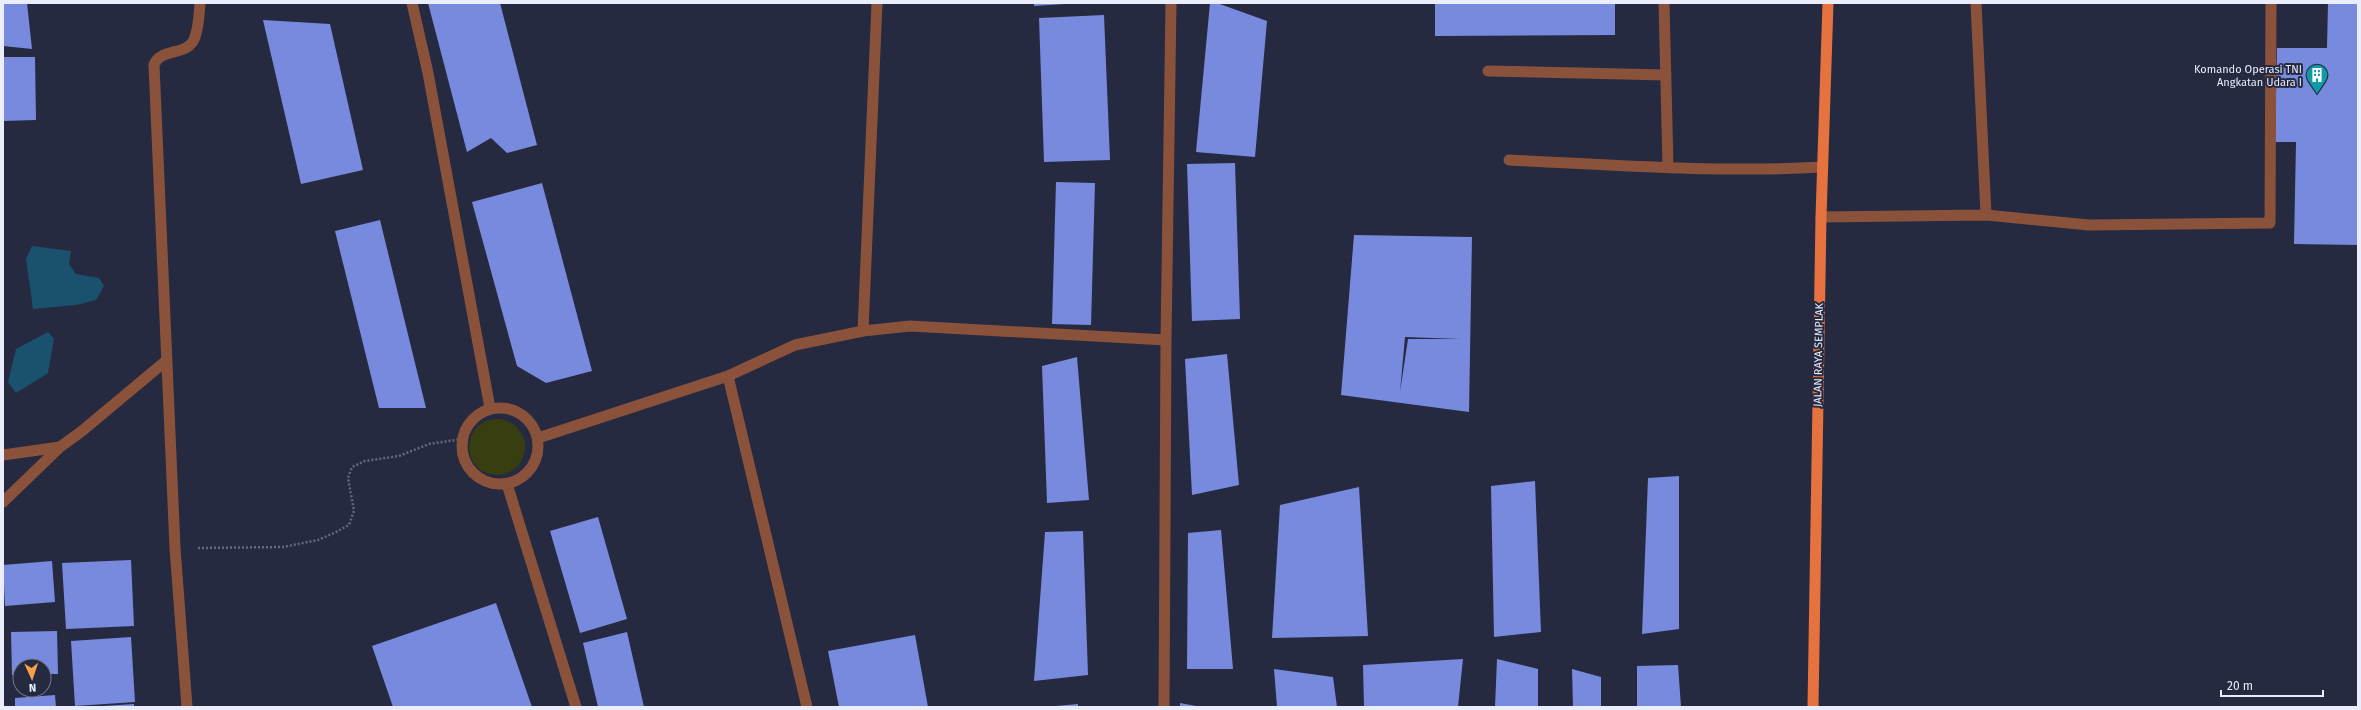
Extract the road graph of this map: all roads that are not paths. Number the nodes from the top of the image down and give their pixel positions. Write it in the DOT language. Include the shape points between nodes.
graph roads {
  1 [pos="200,3"];
  2 [pos="412,3"];
  3 [pos="877,3"];
  4 [pos="1171,3"];
  5 [pos="1664,3"];
  6 [pos="1828,3"];
  7 [pos="1976,3"];
  8 [pos="2271,3"];
  9 [pos="1488,72"];
  10 [pos="1666,75"];
  11 [pos="1509,160"];
  12 [pos="1668,167"];
  13 [pos="1822,167"];
  14 [pos="1986,215"];
  15 [pos="1821,217"];
  16 [pos="863,331"];
  17 [pos="1166,340"];
  18 [pos="166,360"];
  19 [pos="728,376"];
  20 [pos="490,408"];
  21 [pos="538,438"];
  22 [pos="60,447"];
  23 [pos="3,454"];
  24 [pos="507,484"];
  25 [pos="3,502"];
  26 [pos="187,707"];
  27 [pos="576,707"];
  28 [pos="807,707"];
  29 [pos="1164,707"];
  30 [pos="1813,707"];
  1 -- 18 [label="street" via="195,38 190,45 182,50 161,55 154,65"];
  2 -- 20 [label="street" via="428,73"];
  3 -- 16 [label="street"];
  4 -- 17 [label="street"];
  5 -- 10 [label="street"];
  6 -- 13 [label="main road, JALAN RAYA SEMPLAK"];
  7 -- 14 [label="street"];
  8 -- 14 [label="street" via="2270,223 2089,225"];
  9 -- 10 [label="street"];
  10 -- 12 [label="street"];
  11 -- 12 [label="street"];
  12 -- 13 [label="street" via="1776,170"];
  13 -- 15 [label="main road, JALAN RAYA SEMPLAK"];
  14 -- 15 [label="street"];
  15 -- 30 [label="main road, JALAN RAYA SEMPLAK"];
  16 -- 17 [label="street" via="910,326"];
  16 -- 19 [label="street" via="795,345"];
  17 -- 29 [label="street"];
  18 -- 22 [label="street"];
  18 -- 26 [label="street" via="175,548"];
  19 -- 21 [label="street"];
  19 -- 28 [label="street"];
  20 -- 21 [label="street" via="506,408 520,413 532,423"];
  20 -- 24 [label="street" via="477,415 467,425 462,439 462,450 469,469 486,482"];
  21 -- 24 [label="street" via="536,462 529,472"];
  22 -- 23 [label="street"];
  22 -- 25 [label="street"];
  24 -- 27 [label="street"];
}
